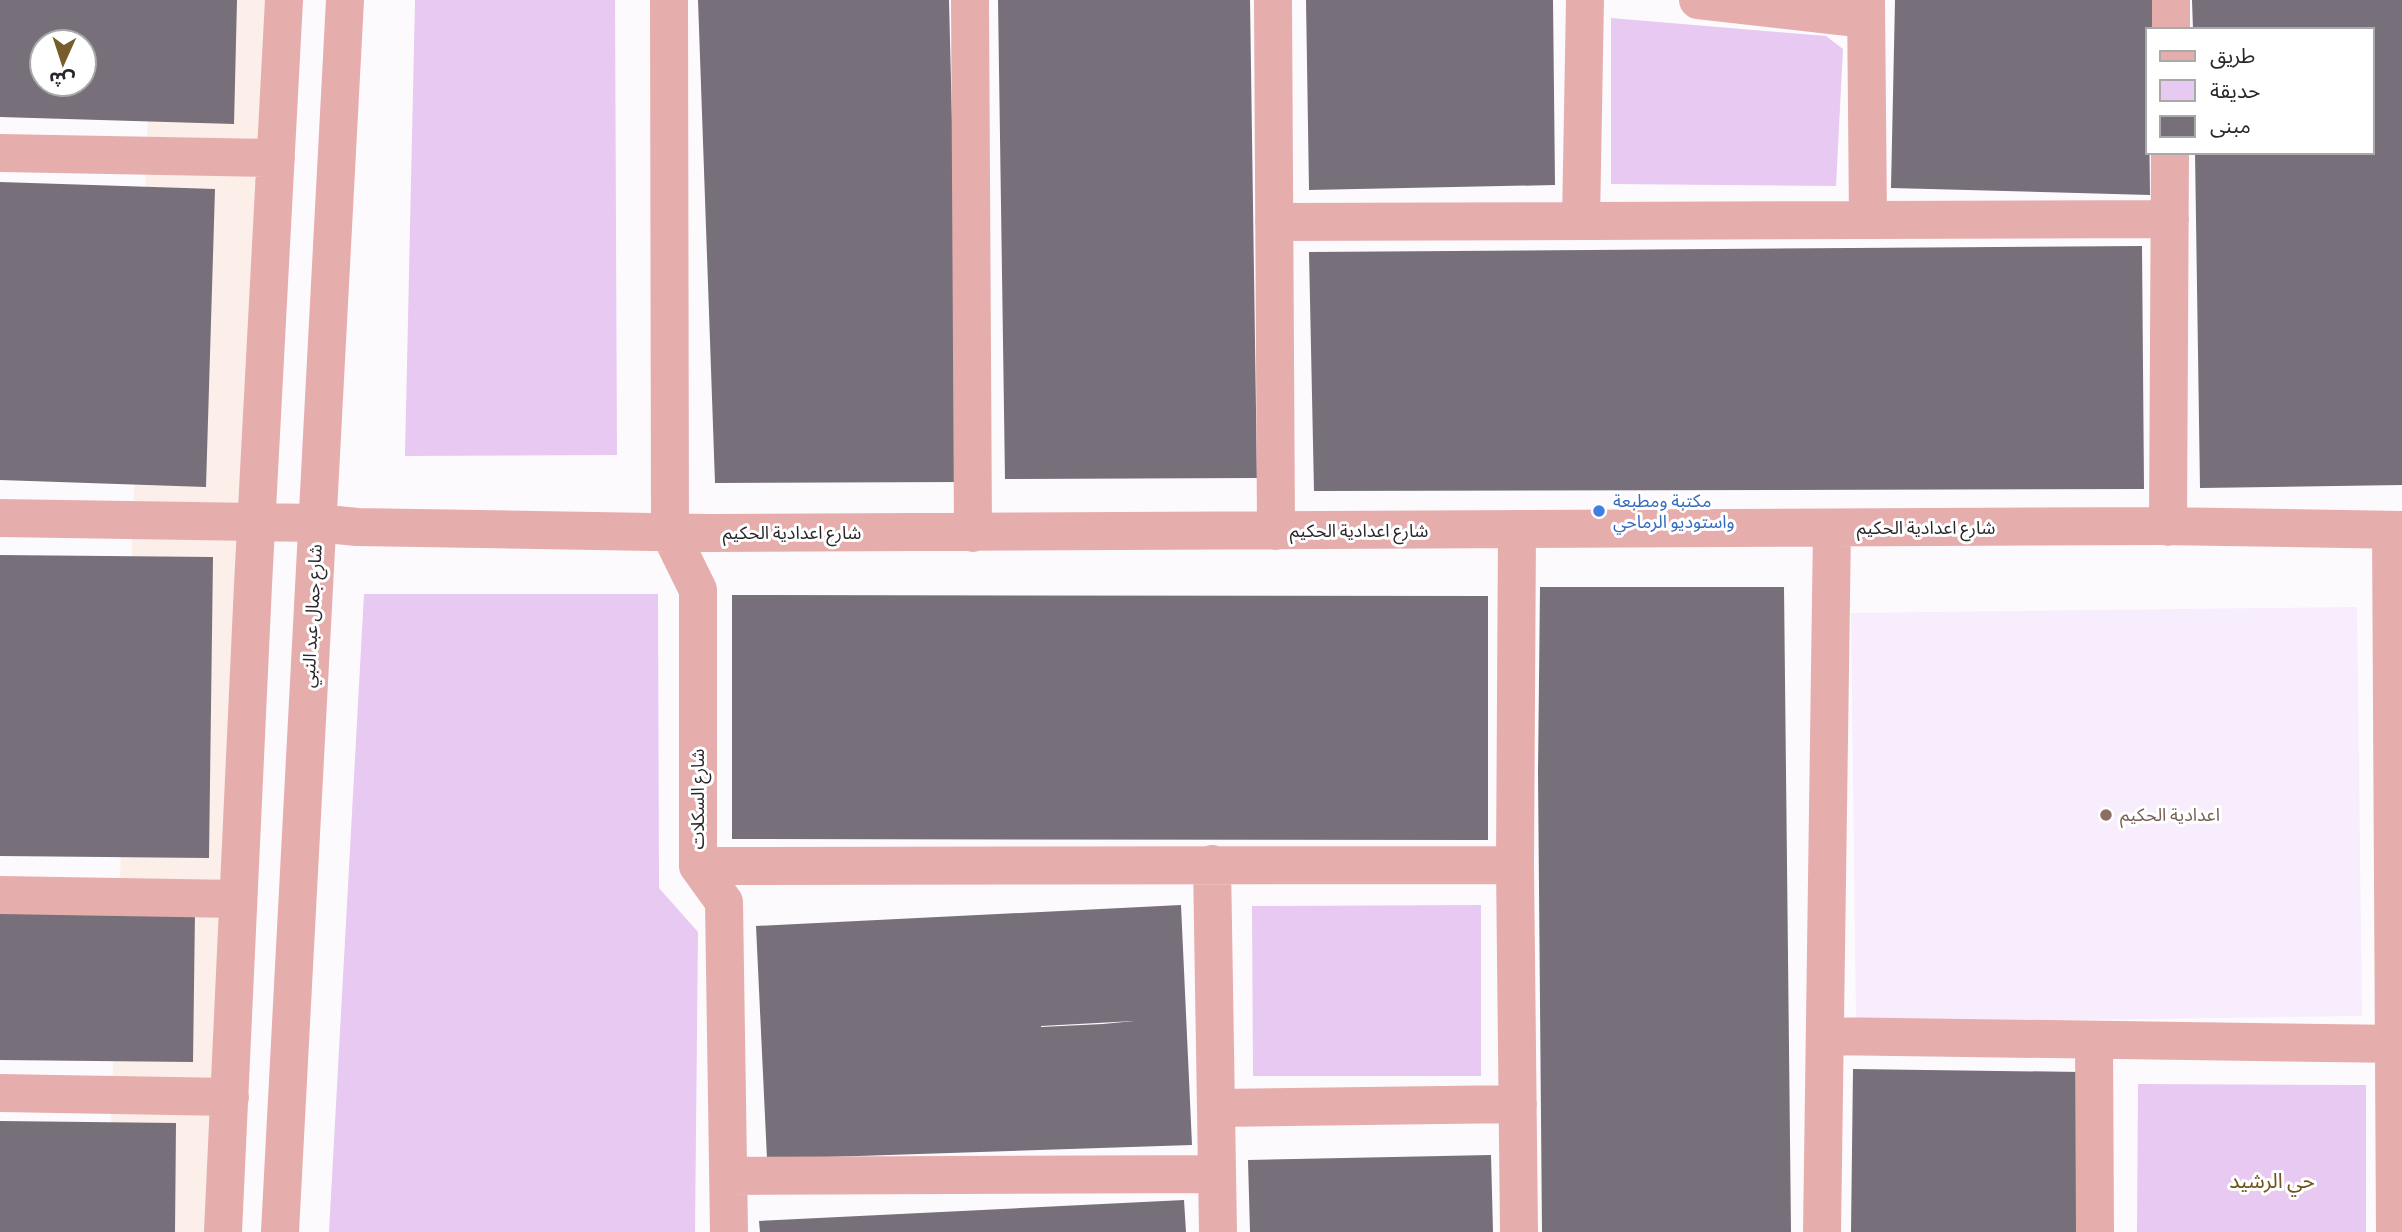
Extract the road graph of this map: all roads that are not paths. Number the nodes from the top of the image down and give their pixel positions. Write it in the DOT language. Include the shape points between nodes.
graph roads {
  1 [pos="284,0"];
  2 [pos="345,0"];
  3 [pos="669,0"];
  4 [pos="970,0"];
  5 [pos="1273,0"];
  6 [pos="1586,0"];
  7 [pos="1698,0"];
  8 [pos="2171,0"];
  9 [pos="1866,10"];
  10 [pos="2171,28"];
  11 [pos="0,153"];
  12 [pos="2170,154"];
  13 [pos="276,158"];
  14 [pos="2170,219"];
  15 [pos="1868,220"];
  16 [pos="1581,221"];
  17 [pos="1274,222"];
  18 [pos="0,518"];
  19 [pos="256,523"];
  20 [pos="317,523"];
  21 [pos="2168,527"];
  22 [pos="1832,528"];
  23 [pos="1517,530"];
  24 [pos="2396,530"];
  25 [pos="1276,531"];
  26 [pos="670,533"];
  27 [pos="973,533"];
  28 [pos="1212,864"];
  29 [pos="1515,864"];
  30 [pos="698,866"];
  31 [pos="0,895"];
  32 [pos="238,899"];
  33 [pos="1825,1036"];
  34 [pos="2094,1040"];
  35 [pos="2398,1044"];
  36 [pos="0,1094"];
  37 [pos="230,1097"];
  38 [pos="1518,1104"];
  39 [pos="1216,1108"];
  40 [pos="1217,1174"];
  41 [pos="729,1177"];
  42 [pos="223,1232"];
  43 [pos="279,1232"];
  44 [pos="729,1232"];
  45 [pos="1218,1232"];
  46 [pos="1518,1232"];
  47 [pos="1822,1232"];
  48 [pos="2095,1232"];
  49 [pos="2395,1232"];
  1 -- 13 [label="street"];
  2 -- 20 [label="street, شارع جمال عبد النبي"];
  3 -- 26 [label="street"];
  4 -- 27 [label="street"];
  5 -- 17 [label="street"];
  6 -- 16 [label="street"];
  7 -- 9 [label="street"];
  8 -- 10 [label="street"];
  9 -- 15 [label="street"];
  11 -- 13 [label="street"];
  12 -- 14 [label="street"];
  13 -- 19 [label="street"];
  14 -- 15 [label="street"];
  14 -- 21 [label="street"];
  15 -- 16 [label="street"];
  16 -- 17 [label="street"];
  17 -- 25 [label="street"];
  18 -- 19 [label="street, شارع اعدادية الحكيم"];
  19 -- 20 [label="street, شارع اعدادية الحكيم"];
  19 -- 32 [label="street"];
  20 -- 26 [label="street, شارع اعدادية الحكيم"];
  20 -- 43 [label="street, شارع جمال عبد النبي"];
  21 -- 22 [label="street, شارع اعدادية الحكيم"];
  21 -- 24 [label="street, شارع اعدادية الحكيم"];
  22 -- 23 [label="street, شارع اعدادية الحكيم"];
  22 -- 33 [label="street"];
  23 -- 25 [label="street, شارع اعدادية الحكيم"];
  23 -- 29 [label="street"];
  24 -- 35 [label="street"];
  25 -- 27 [label="street, شارع اعدادية الحكيم"];
  26 -- 27 [label="street, شارع اعدادية الحكيم"];
  26 -- 30 [label="street, شارع السكلات" via="698,590"];
  28 -- 29 [label="street"];
  28 -- 30 [label="street"];
  28 -- 39 [label="street"];
  29 -- 38 [label="street"];
  30 -- 41 [label="street, شارع السكلات" via="724,902"];
  31 -- 32 [label="street"];
  32 -- 37 [label="street"];
  33 -- 34 [label="street"];
  33 -- 47 [label="street"];
  34 -- 35 [label="street"];
  34 -- 48 [label="street"];
  35 -- 49 [label="street"];
  36 -- 37 [label="street"];
  37 -- 42 [label="street"];
  38 -- 39 [label="street"];
  38 -- 46 [label="street"];
  39 -- 40 [label="street"];
  40 -- 41 [label="street"];
  40 -- 45 [label="street"];
  41 -- 44 [label="street, شارع السكلات"];
}
